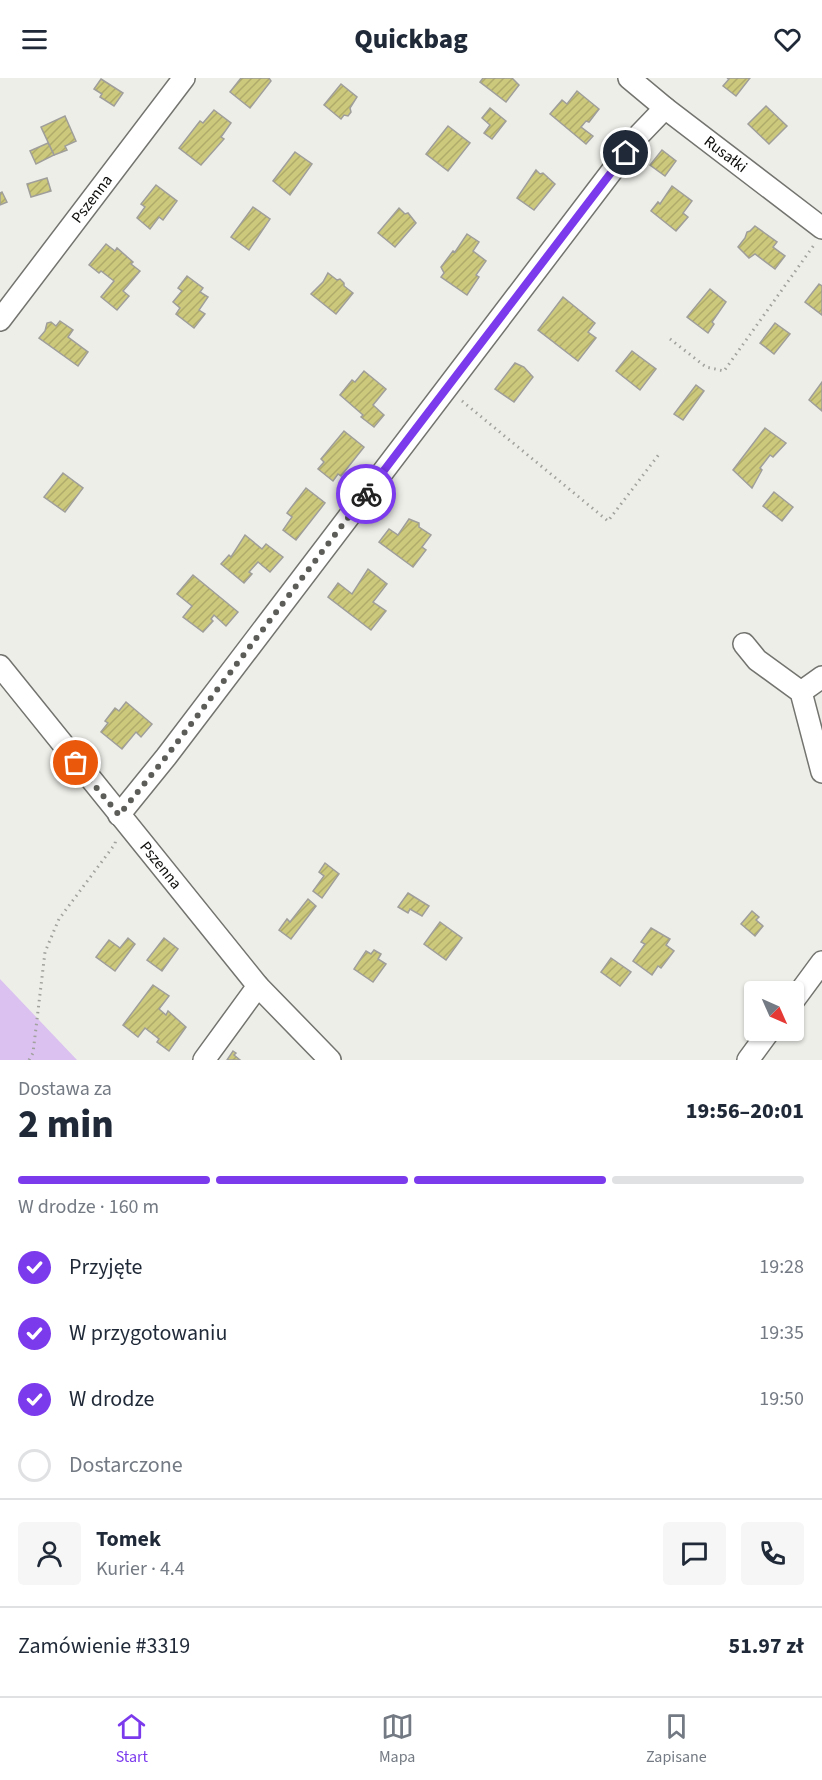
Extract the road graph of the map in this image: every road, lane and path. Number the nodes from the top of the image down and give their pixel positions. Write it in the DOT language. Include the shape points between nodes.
graph roads {
  1 [pos="184,78"];
  2 [pos="641,81"];
  3 [pos="664,108"];
  4 [pos="819,236"];
  5 [pos="0,320"];
  6 [pos="670,339"];
  7 [pos="446,388"];
  8 [pos="660,453"];
  9 [pos="744,644"];
  10 [pos="0,666"];
  11 [pos="822,677"];
  12 [pos="801,692"];
  13 [pos="822,772"];
  14 [pos="119,815"];
  15 [pos="822,962"];
  16 [pos="258,986"];
  17 [pos="804,986"];
  18 [pos="762,1041"];
  19 [pos="29,1060"];
  20 [pos="204,1060"];
  21 [pos="330,1060"];
  22 [pos="748,1060"];
  1 -- 5 [label="street, Pszenna"];
  2 -- 3 [label="street, Rusałki"];
  3 -- 4 [label="street, Rusałki"];
  3 -- 7 [label="street"];
  4 -- 6 [label="path" via="724,371 706,367"];
  7 -- 8 [label="path" via="608,521"];
  7 -- 14 [label="street"];
  9 -- 12 [label="street" via="757,660"];
  10 -- 14 [label="street, Pszenna"];
  11 -- 12 [label="street"];
  12 -- 13 [label="street"];
  14 -- 16 [label="street, Pszenna"];
  14 -- 19 [label="path" via="115,844 59,919 45,952"];
  15 -- 17 [label="street"];
  16 -- 20 [label="street"];
  16 -- 21 [label="street, Pszenna"];
  18 -- 22 [label="street"];
}
